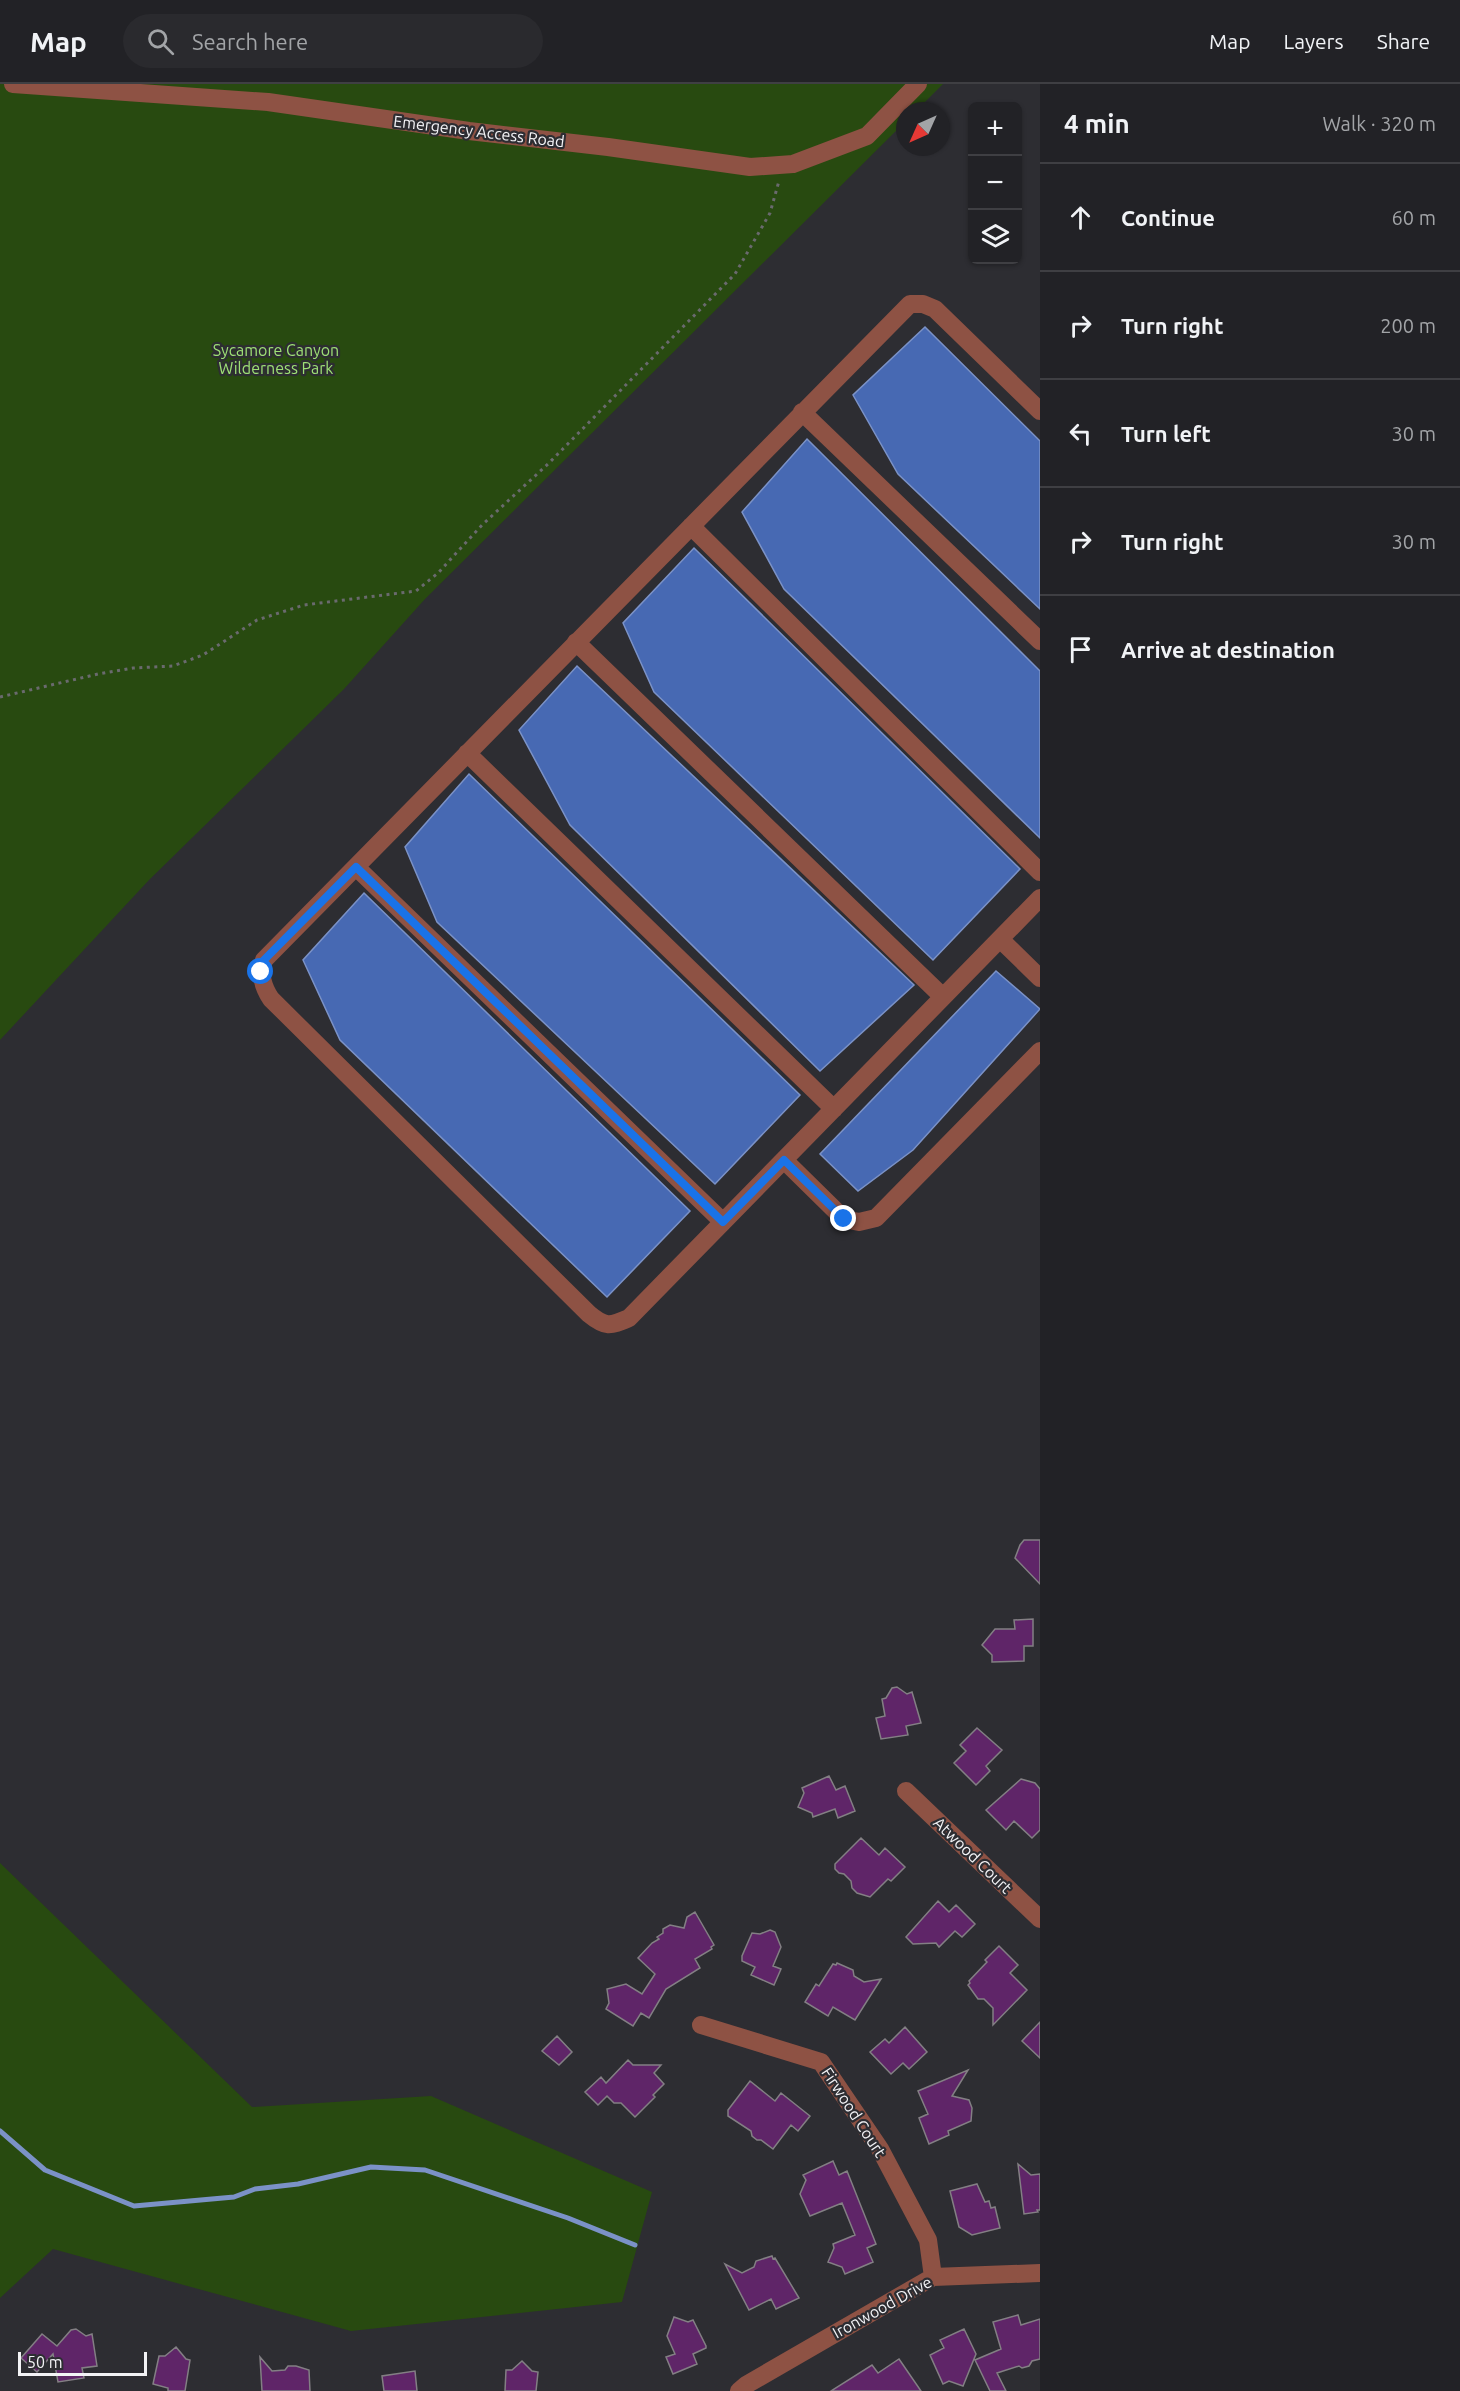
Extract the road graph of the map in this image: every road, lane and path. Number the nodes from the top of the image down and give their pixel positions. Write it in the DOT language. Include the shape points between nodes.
graph roads {
  1 [pos="13,84"];
  2 [pos="918,84"];
  3 [pos="794,164"];
  4 [pos="1040,411"];
  5 [pos="802,412"];
  6 [pos="691,526"];
  7 [pos="1040,641"];
  8 [pos="576,642"];
  9 [pos="0,697"];
  10 [pos="467,753"];
  11 [pos="356,867"];
  12 [pos="1040,872"];
  13 [pos="1040,898"];
  14 [pos="1000,939"];
  15 [pos="1040,978"];
  16 [pos="943,997"];
  17 [pos="1040,1051"];
  18 [pos="834,1109"];
  19 [pos="784,1160"];
  20 [pos="723,1222"];
  21 [pos="906,1791"];
  22 [pos="1040,1919"];
  23 [pos="701,2025"];
  24 [pos="1040,2273"];
  25 [pos="933,2277"];
  26 [pos="740,2391"];
  1 -- 3 [label="street, Emergency Access Road" via="267,102 750,167"];
  2 -- 3 [label="street, Emergency Access Road" via="867,136"];
  3 -- 9 [label="path" via="780,177 770,213 735,274 416,591 304,605 258,620 203,656 173,666 98,674"];
  4 -- 5 [label="street" via="934,309 910,304"];
  5 -- 6 [label="street"];
  5 -- 7 [label="street"];
  6 -- 8 [label="street"];
  6 -- 12 [label="street"];
  8 -- 10 [label="street"];
  8 -- 16 [label="street"];
  10 -- 11 [label="street"];
  10 -- 18 [label="street"];
  11 -- 20 [label="street"];
  11 -- 20 [label="street" via="264,960 261,975 265,990 589,1314 606,1325 629,1318"];
  13 -- 14 [label="street"];
  14 -- 15 [label="street"];
  14 -- 16 [label="street"];
  16 -- 18 [label="street"];
  17 -- 19 [label="street" via="876,1218 859,1222 844,1219"];
  18 -- 19 [label="street"];
  19 -- 20 [label="street"];
  21 -- 22 [label="street, Atwood Court"];
  23 -- 25 [label="street, Firwood Court" via="820,2062 880,2149 928,2240"];
  24 -- 25 [label="street, Ironwood Drive"];
  25 -- 26 [label="street, Ironwood Drive"];
}
